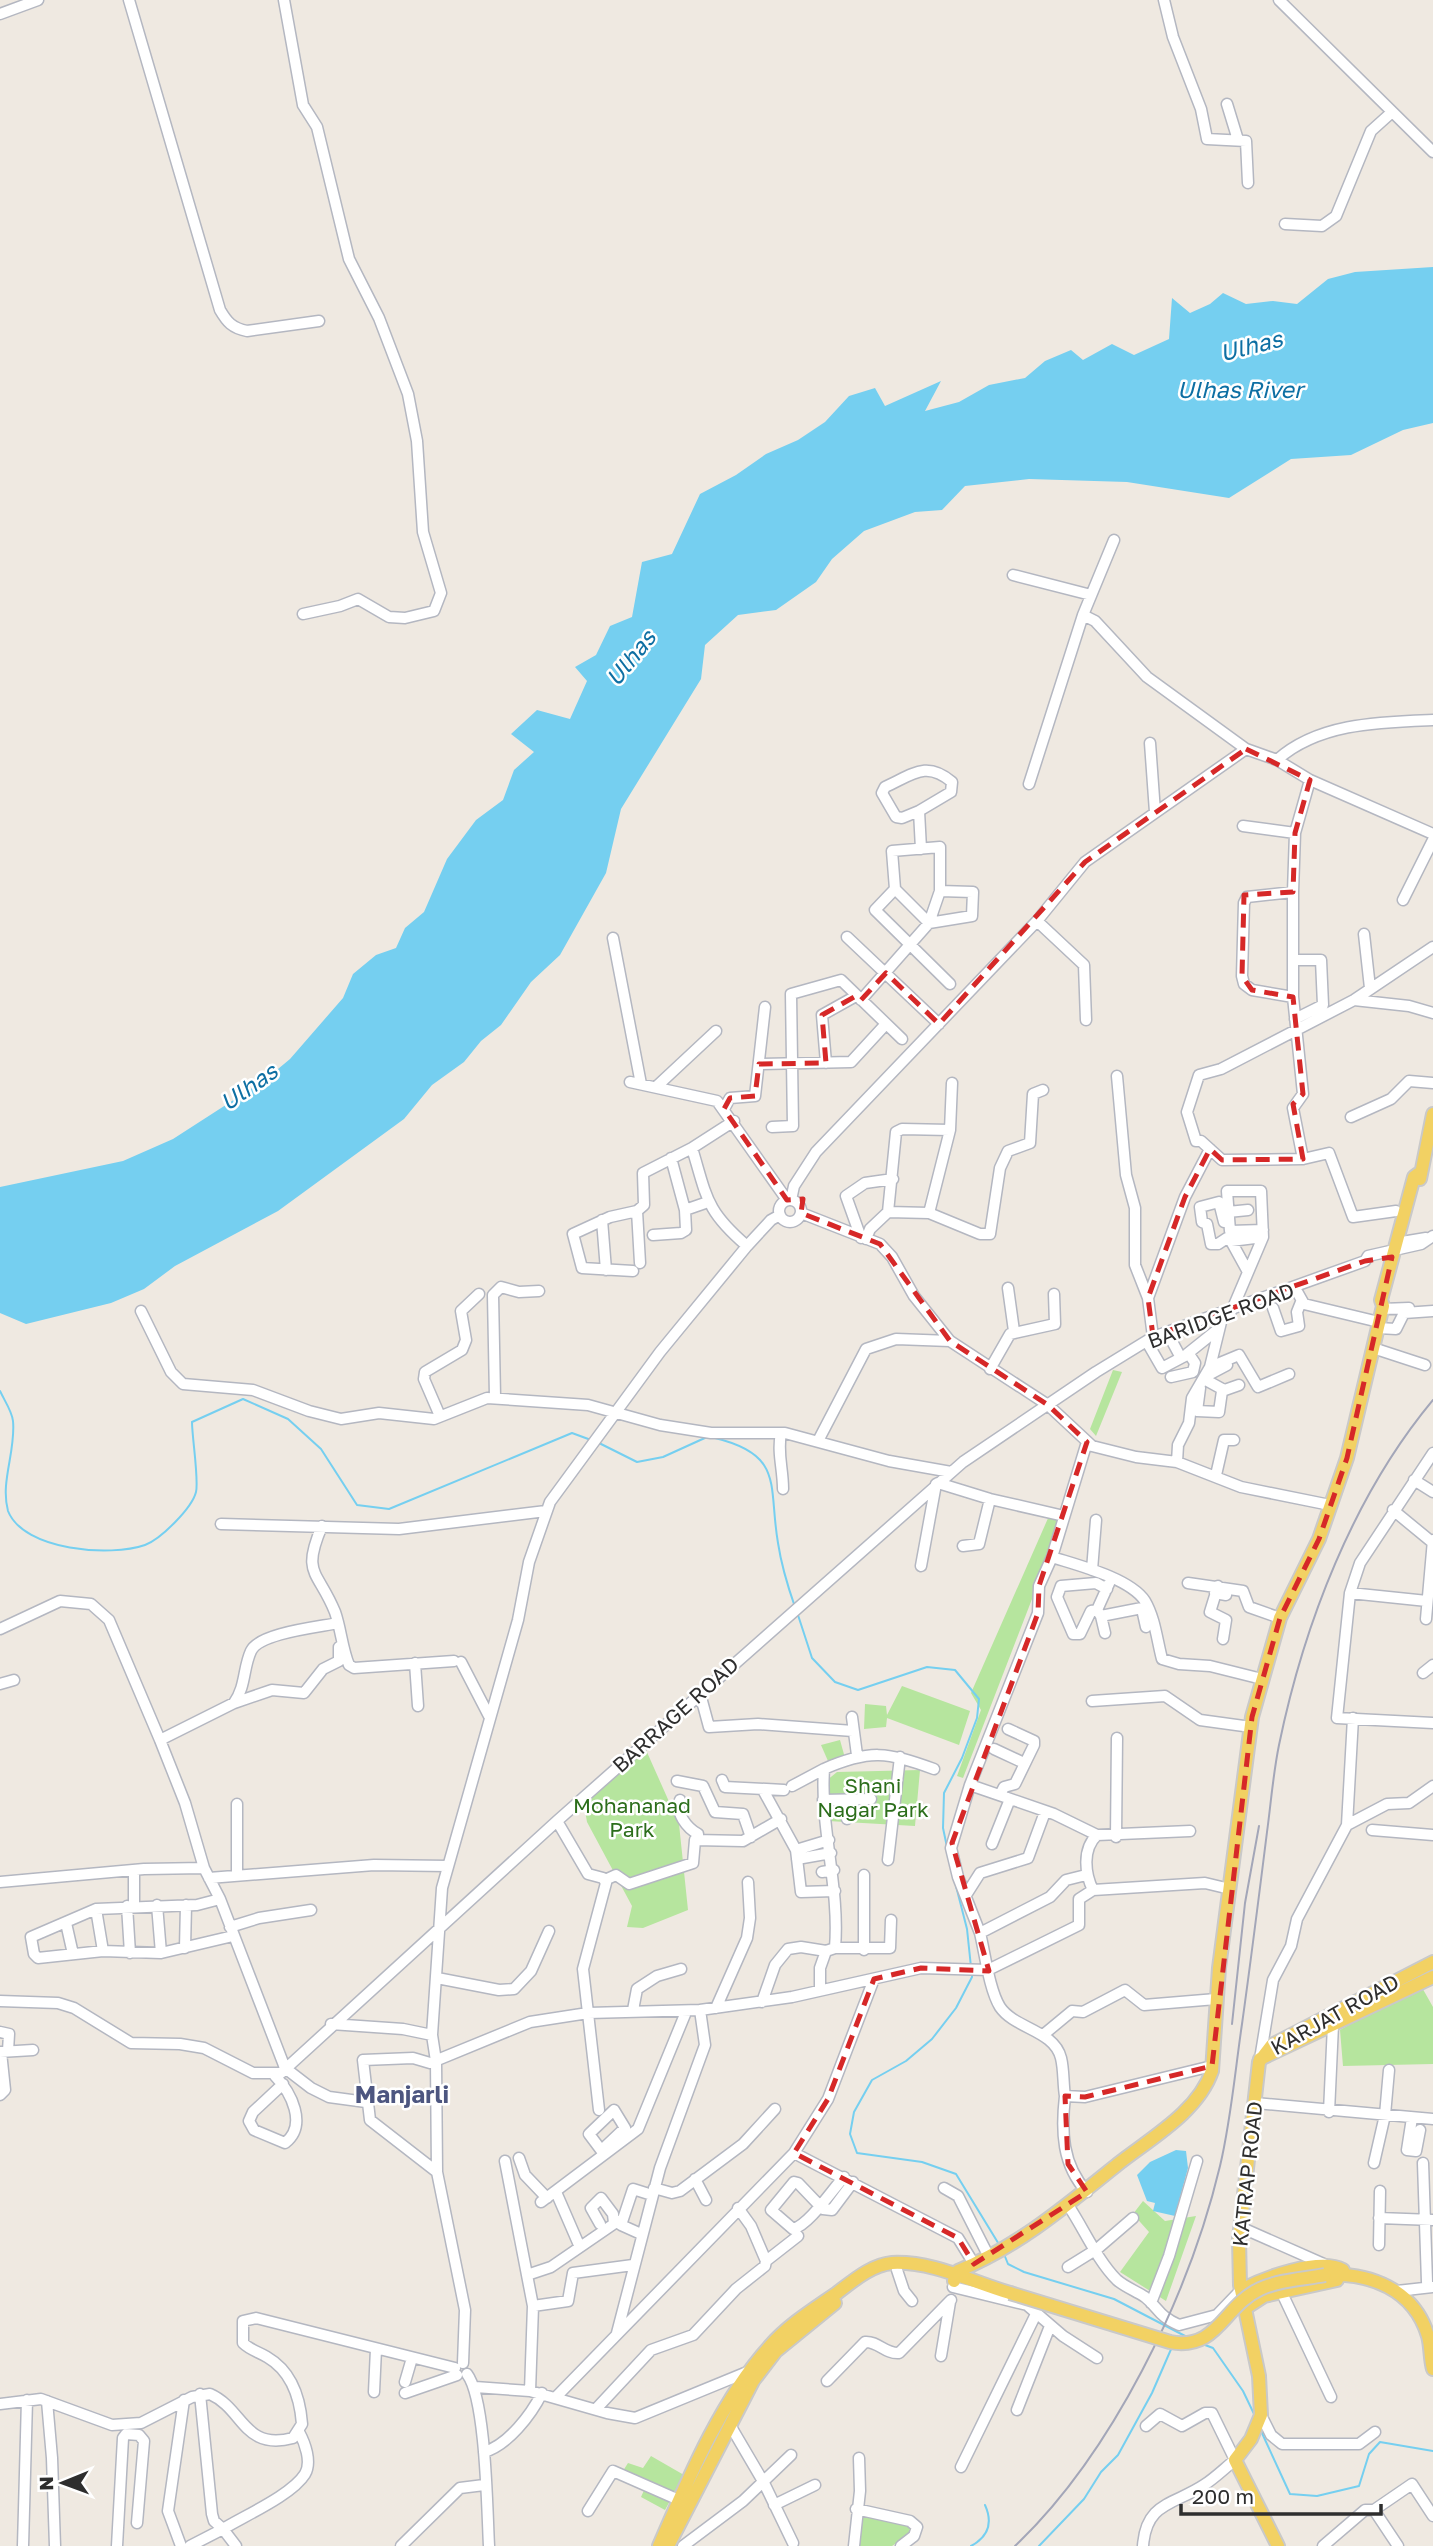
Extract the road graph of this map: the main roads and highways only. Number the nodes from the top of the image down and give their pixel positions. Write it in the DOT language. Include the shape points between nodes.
graph roads {
  1 [pos="1433,1114"];
  2 [pos="1433,1962"];
  3 [pos="1433,1977"];
  4 [pos="1260,2059"];
  5 [pos="1326,2270"];
  6 [pos="1350,2273"];
  7 [pos="954,2281"];
  8 [pos="1241,2290"];
  9 [pos="1244,2309"];
  10 [pos="1433,2369"];
  11 [pos="755,2370"];
  12 [pos="659,2546"];
  13 [pos="668,2546"];
  14 [pos="1278,2546"];
  1 -- 7 [label="main road" via="1381,1300 1347,1458 1320,1539 1280,1618 1262,1679 1251,1727 1207,2085 1172,2123 1087,2192"];
  2 -- 4 [label="main road, KARJAT ROAD" via="1272,2045"];
  3 -- 4 [label="main road, KARJAT ROAD"];
  4 -- 8 [label="main road, KATRAP ROAD" via="1240,2227"];
  5 -- 6 [label="main road"];
  5 -- 7 [label="main road, bridge" via="1263,2288 1248,2296 1212,2334 1187,2344"];
  5 -- 8 [label="main road" via="1270,2277"];
  6 -- 9 [label="main road" via="1281,2291"];
  6 -- 10 [label="main road" via="1397,2291 1429,2337"];
  7 -- 11 [label="main road" via="897,2270 883,2272 851,2291"];
  7 -- 11 [label="main road" via="896,2263 870,2270 771,2343"];
  8 -- 9 [label="main road, KATRAP ROAD"];
  9 -- 14 [label="main road, KATRAP ROAD" via="1259,2375 1260,2417 1251,2440 1235,2460"];
  11 -- 12 [label="main road" via="726,2409"];
  11 -- 13 [label="main road"];
}
